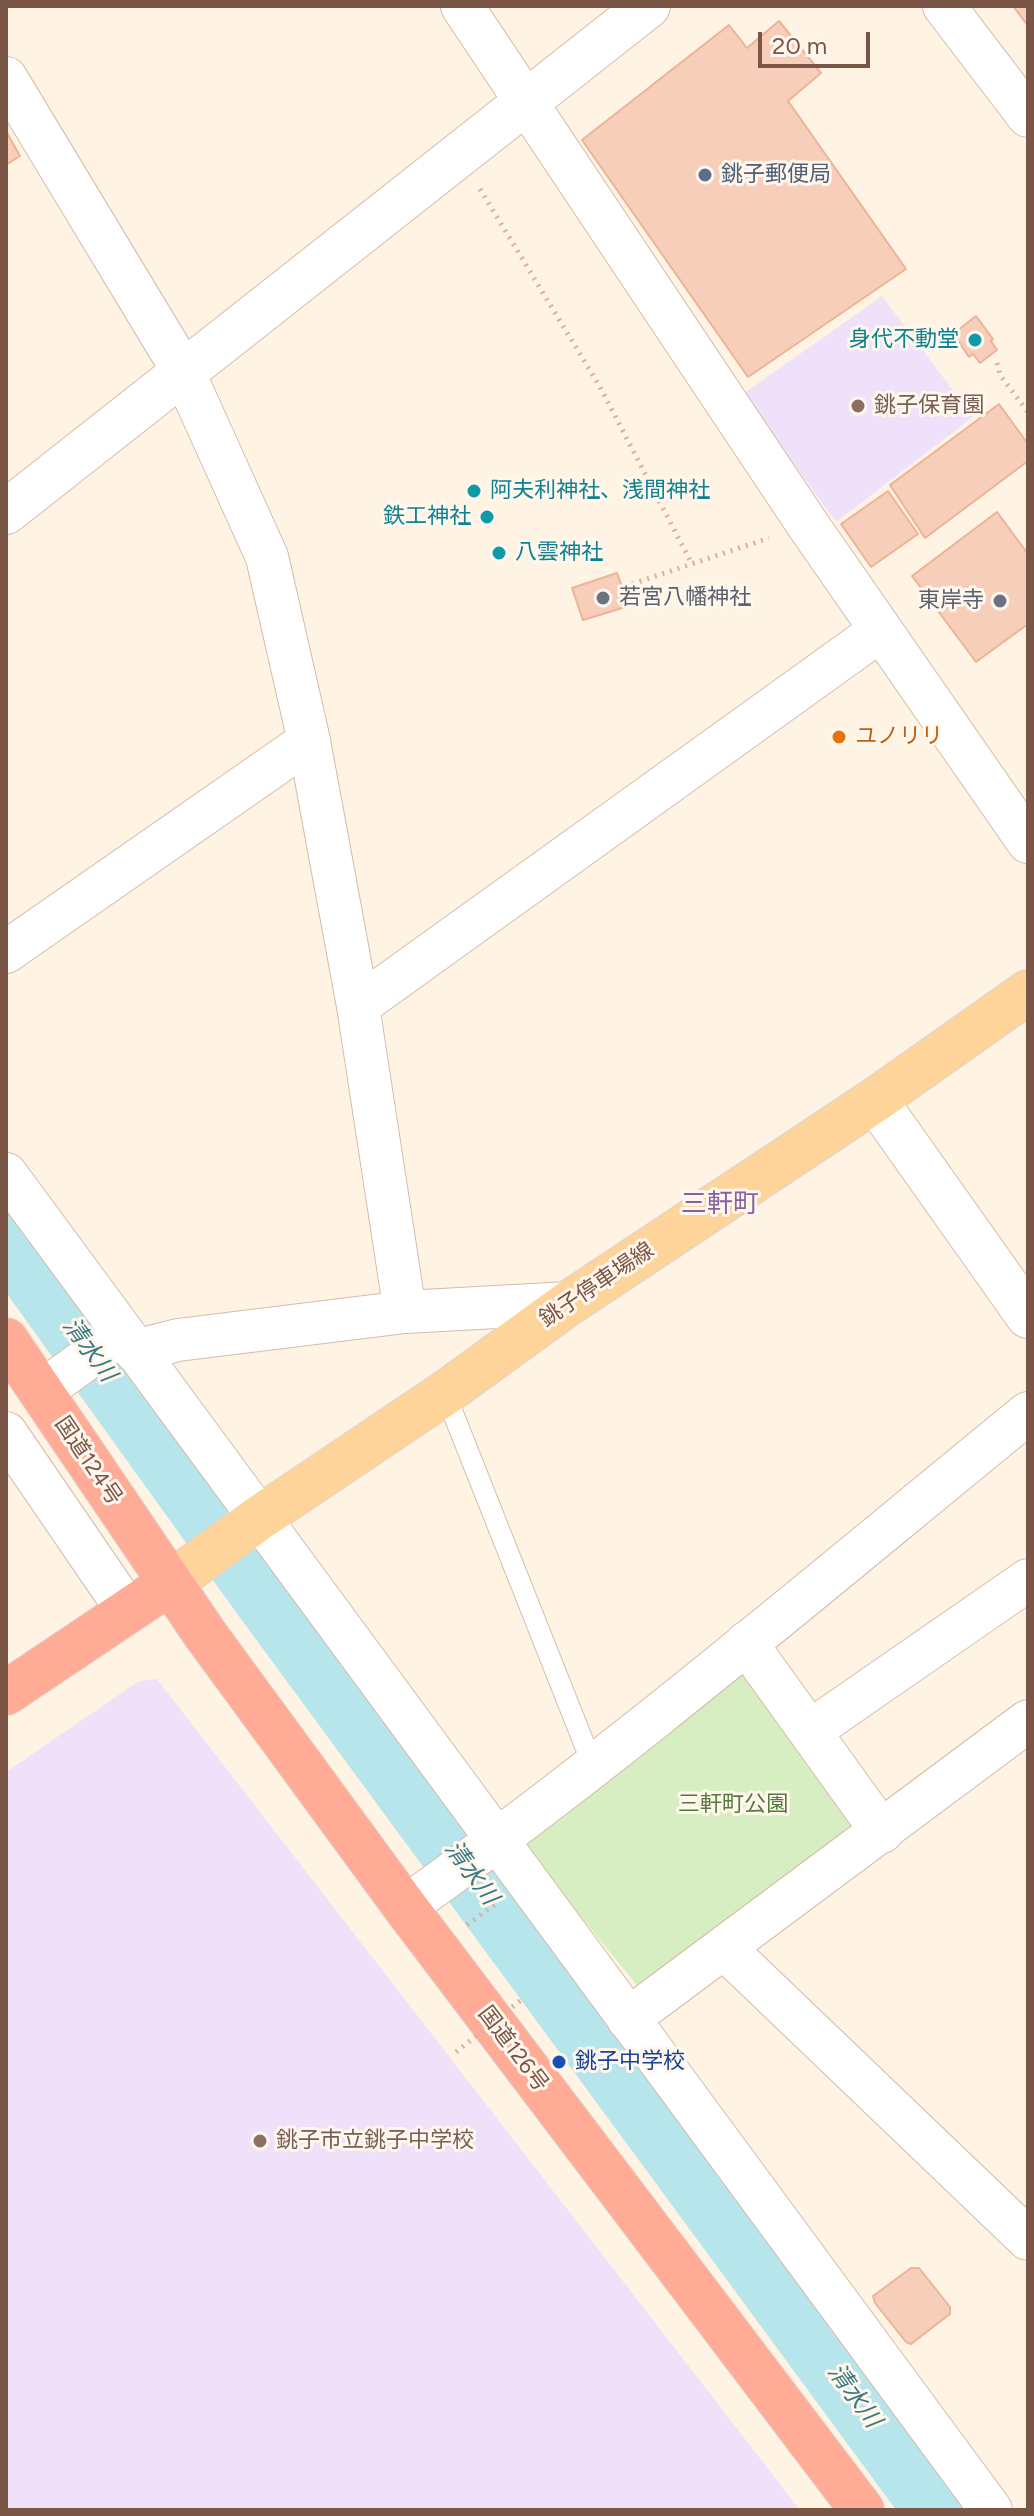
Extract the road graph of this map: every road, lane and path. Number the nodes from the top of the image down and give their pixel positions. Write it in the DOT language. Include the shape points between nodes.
graph roads {
  1 [pos="462,6"];
  2 [pos="648,6"];
  3 [pos="944,6"];
  4 [pos="6,78"];
  5 [pos="526,101"];
  6 [pos="1028,116"];
  7 [pos="473,179"];
  8 [pos="997,363"];
  9 [pos="183,371"];
  10 [pos="1028,412"];
  11 [pos="6,512"];
  12 [pos="808,525"];
  13 [pos="692,564"];
  14 [pos="632,584"];
  15 [pos="881,630"];
  16 [pos="309,741"];
  17 [pos="1028,842"];
  18 [pos="6,952"];
  19 [pos="1028,992"];
  20 [pos="358,1006"];
  21 [pos="875,1100"];
  22 [pos="6,1174"];
  23 [pos="569,1303"];
  24 [pos="405,1312"];
  25 [pos="1028,1316"];
  26 [pos="6,1340"];
  27 [pos="128,1342"];
  28 [pos="41,1392"];
  29 [pos="445,1393"];
  30 [pos="1028,1413"];
  31 [pos="6,1433"];
  32 [pos="259,1518"];
  33 [pos="1028,1580"];
  34 [pos="170,1583"];
  35 [pos="127,1610"];
  36 [pos="746,1643"];
  37 [pos="6,1693"];
  38 [pos="1028,1721"];
  39 [pos="810,1731"];
  40 [pos="593,1766"];
  41 [pos="882,1832"];
  42 [pos="497,1840"];
  43 [pos="421,1896"];
  44 [pos="724,1948"];
  45 [pos="521,2000"];
  46 [pos="628,2019"];
  47 [pos="456,2052"];
  48 [pos="1028,2239"];
  49 [pos="862,2510"];
  50 [pos="991,2510"];
  1 -- 5 [label="street"];
  2 -- 5 [label="street"];
  3 -- 6 [label="street"];
  4 -- 9 [label="street"];
  5 -- 9 [label="street"];
  5 -- 12 [label="street"];
  7 -- 13 [label="path" via="600,387"];
  8 -- 10 [label="path"];
  9 -- 11 [label="street"];
  9 -- 16 [label="street" via="267,557"];
  12 -- 13 [label="path"];
  12 -- 15 [label="street"];
  13 -- 14 [label="path"];
  15 -- 17 [label="street"];
  15 -- 20 [label="street"];
  16 -- 18 [label="street"];
  16 -- 20 [label="street"];
  19 -- 21 [label="main road, 銚子停車場線"];
  20 -- 24 [label="street"];
  21 -- 23 [label="main road, 銚子停車場線"];
  21 -- 25 [label="street"];
  22 -- 27 [label="street"];
  23 -- 24 [label="street"];
  23 -- 29 [label="main road, 銚子停車場線"];
  24 -- 27 [label="street"];
  26 -- 28 [label="highway, 国道124号"];
  27 -- 28 [label="street"];
  27 -- 32 [label="street"];
  28 -- 34 [label="highway, 国道124号"];
  29 -- 32 [label="main road, 銚子停車場線"];
  29 -- 40 [label="lane"];
  30 -- 36 [label="street"];
  31 -- 35 [label="street"];
  32 -- 34 [label="main road, 銚子停車場線"];
  32 -- 42 [label="street"];
  33 -- 39 [label="street"];
  34 -- 35 [label="highway"];
  34 -- 43 [label="highway, 国道126号"];
  35 -- 37 [label="highway"];
  36 -- 39 [label="street"];
  36 -- 40 [label="street"];
  38 -- 41 [label="street"];
  39 -- 41 [label="street"];
  40 -- 42 [label="street"];
  41 -- 44 [label="street"];
  42 -- 43 [label="street"];
  42 -- 46 [label="street"];
  43 -- 49 [label="highway, 国道126号"];
  44 -- 46 [label="street"];
  44 -- 48 [label="street"];
  45 -- 47 [label="path, bridge"];
  46 -- 50 [label="street"];
}
